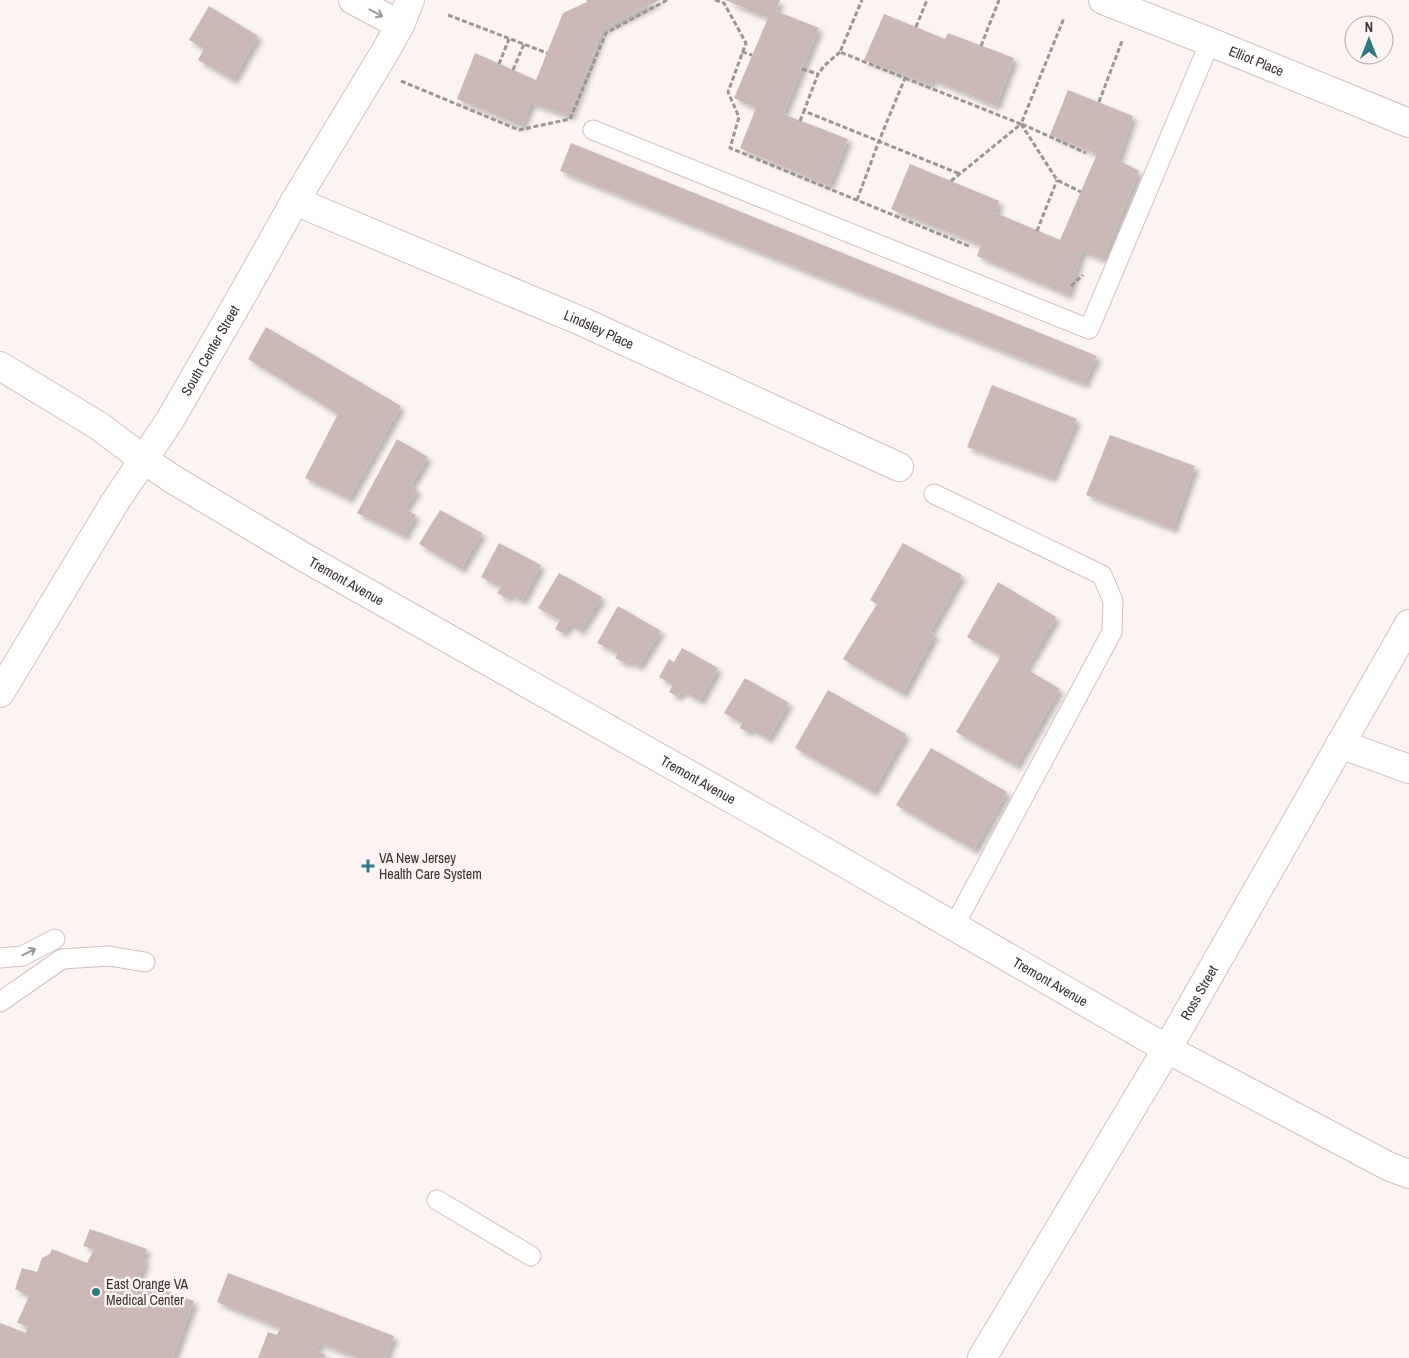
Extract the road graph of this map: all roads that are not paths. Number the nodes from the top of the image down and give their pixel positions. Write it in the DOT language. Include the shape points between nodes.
graph roads {
  1 [pos="353,0"];
  2 [pos="410,0"];
  3 [pos="1104,0"];
  4 [pos="400,26"];
  5 [pos="1210,42"];
  6 [pos="1409,123"];
  7 [pos="593,130"];
  8 [pos="295,201"];
  9 [pos="0,366"];
  10 [pos="143,459"];
  11 [pos="899,467"];
  12 [pos="934,494"];
  13 [pos="1409,624"];
  14 [pos="0,693"];
  15 [pos="1340,744"];
  16 [pos="1409,770"];
  17 [pos="954,926"];
  18 [pos="55,939"];
  19 [pos="0,958"];
  20 [pos="145,962"];
  21 [pos="0,1002"];
  22 [pos="1167,1049"];
  23 [pos="1409,1174"];
  24 [pos="437,1200"];
  25 [pos="531,1256"];
  26 [pos="982,1358"];
  1 -- 4 [label="street, one-way"];
  2 -- 4 [label="street, South Center Street"];
  3 -- 5 [label="street, Elliot Place"];
  4 -- 8 [label="street, South Center Street"];
  5 -- 6 [label="street, Elliot Place"];
  5 -- 7 [label="lane" via="1089,329"];
  8 -- 10 [label="street, South Center Street" via="170,420"];
  8 -- 11 [label="street, Lindsley Place" via="581,321"];
  9 -- 10 [label="street, Tremont Avenue" via="99,426"];
  10 -- 14 [label="street, South Center Street"];
  10 -- 17 [label="street, Tremont Avenue" via="302,556"];
  12 -- 17 [label="lane" via="1102,575 1113,602 1112,632"];
  13 -- 15 [label="street, Ross Street"];
  15 -- 16 [label="street"];
  15 -- 22 [label="street, Ross Street"];
  17 -- 22 [label="street, Tremont Avenue"];
  19 -- 18 [label="lane, one-way" via="22,956"];
  20 -- 21 [label="lane" via="109,956 62,959"];
  22 -- 23 [label="street, Tremont Avenue" via="1388,1166"];
  22 -- 26 [label="street, Ross Street"];
  24 -- 25 [label="lane"];
}
